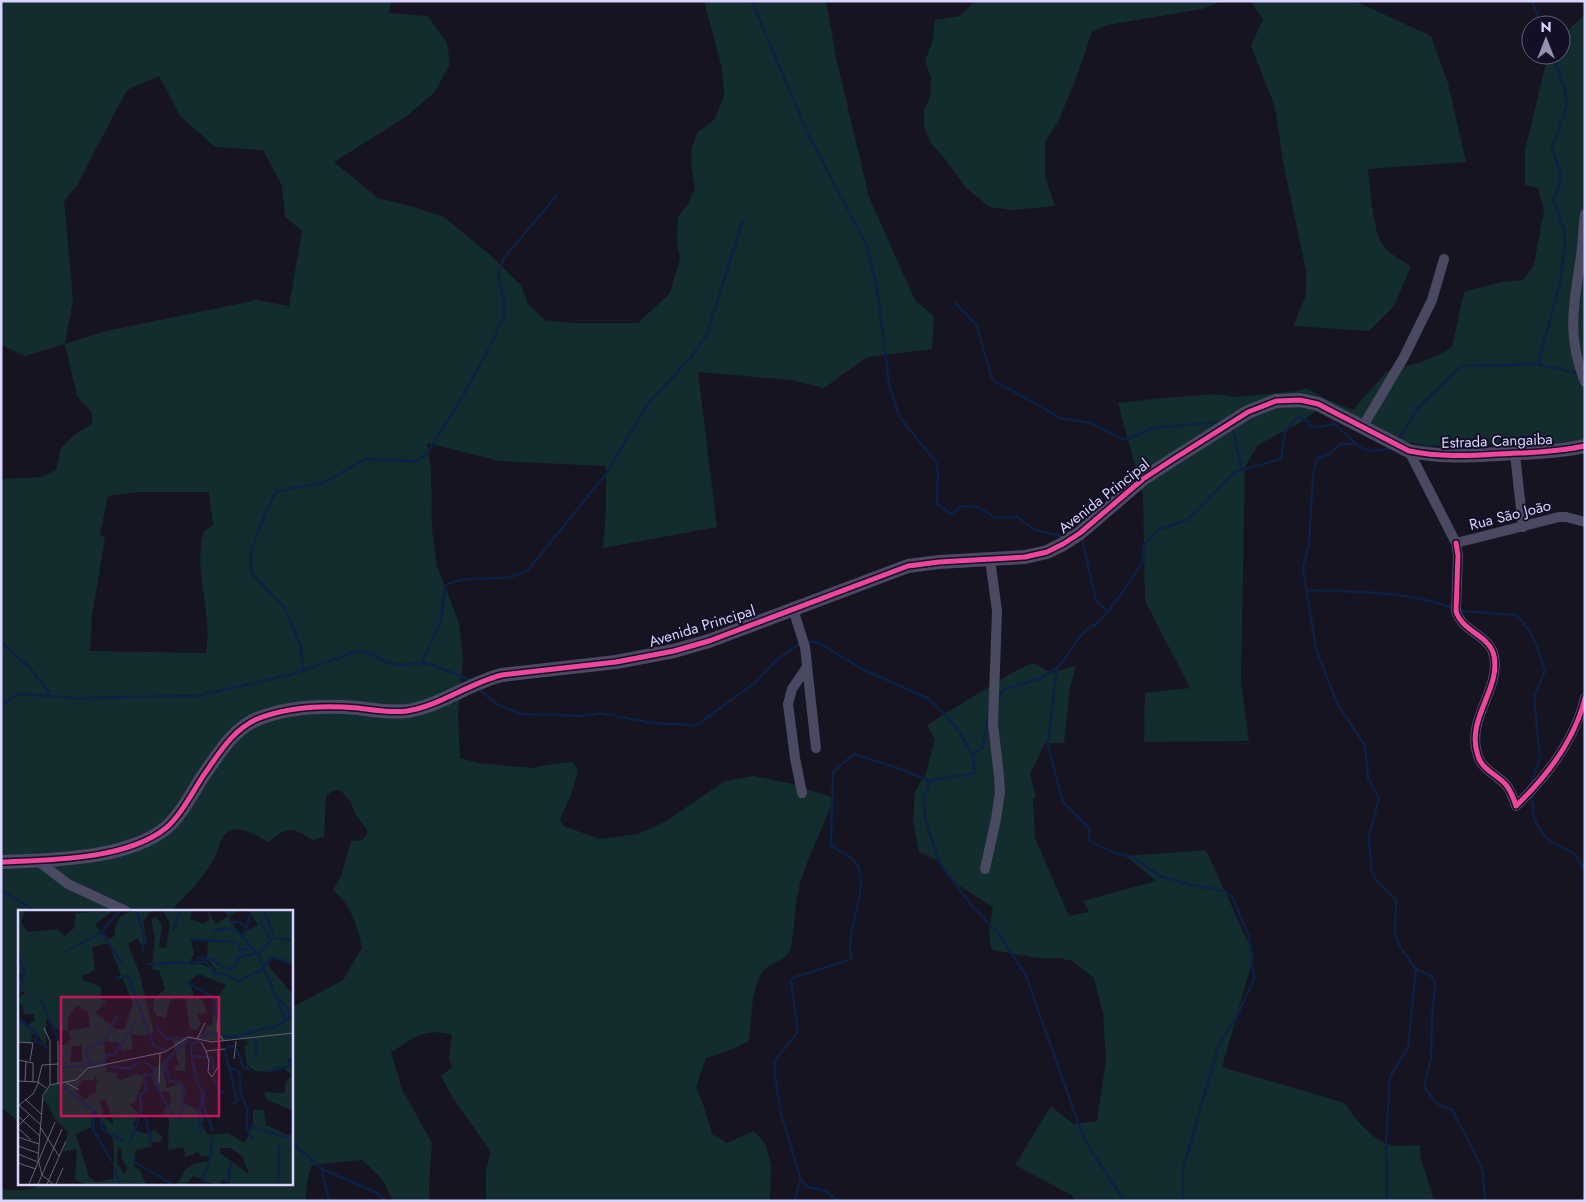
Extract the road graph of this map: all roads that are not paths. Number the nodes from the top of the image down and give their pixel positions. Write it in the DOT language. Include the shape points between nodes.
graph roads {
  1 [pos="1585,214"];
  2 [pos="1444,259"];
  3 [pos="1585,382"];
  4 [pos="1363,426"];
  5 [pos="1585,446"];
  6 [pos="1409,451"];
  7 [pos="1515,454"];
  8 [pos="1584,524"];
  9 [pos="1523,527"];
  10 [pos="1456,543"];
  11 [pos="990,559"];
  12 [pos="793,609"];
  13 [pos="807,667"];
  14 [pos="1585,698"];
  15 [pos="816,748"];
  16 [pos="802,792"];
  17 [pos="38,861"];
  18 [pos="1,862"];
  19 [pos="985,869"];
  20 [pos="124,910"];
  1 -- 3 [label="street" via="1572,325 1575,350"];
  2 -- 4 [label="street" via="1432,300 1404,357"];
  4 -- 6 [label="street, Avenida Principal"];
  4 -- 11 [label="street, Avenida Principal" via="1310,402 1283,400 1262,405 1143,479 1063,544 1034,556"];
  5 -- 7 [label="street, Estrada Cangaiba" via="1556,452"];
  6 -- 7 [label="street, Estrada Cangaiba" via="1447,456"];
  6 -- 10 [label="street, Rua São João"];
  7 -- 9 [label="street"];
  8 -- 9 [label="street, Rua São João" via="1563,517"];
  9 -- 10 [label="street, Rua São João"];
  10 -- 14 [label="street" via="1457,616 1488,643 1494,656 1493,678 1477,720 1477,755 1480,763 1506,785 1516,806 1551,767 1569,737"];
  11 -- 12 [label="street, Avenida Principal" via="902,568"];
  11 -- 19 [label="street" via="997,611 993,724 1000,792"];
  12 -- 13 [label="street" via="804,640"];
  12 -- 17 [label="street, Avenida Principal" via="674,651 629,660 493,677 427,706 410,710 397,712 321,706 268,715 248,724 232,738 173,820 156,835 116,850"];
  13 -- 15 [label="street"];
  13 -- 16 [label="street" via="792,689 788,704"];
  17 -- 18 [label="street, Avenida Principal"];
  17 -- 20 [label="street" via="68,884"];
}
